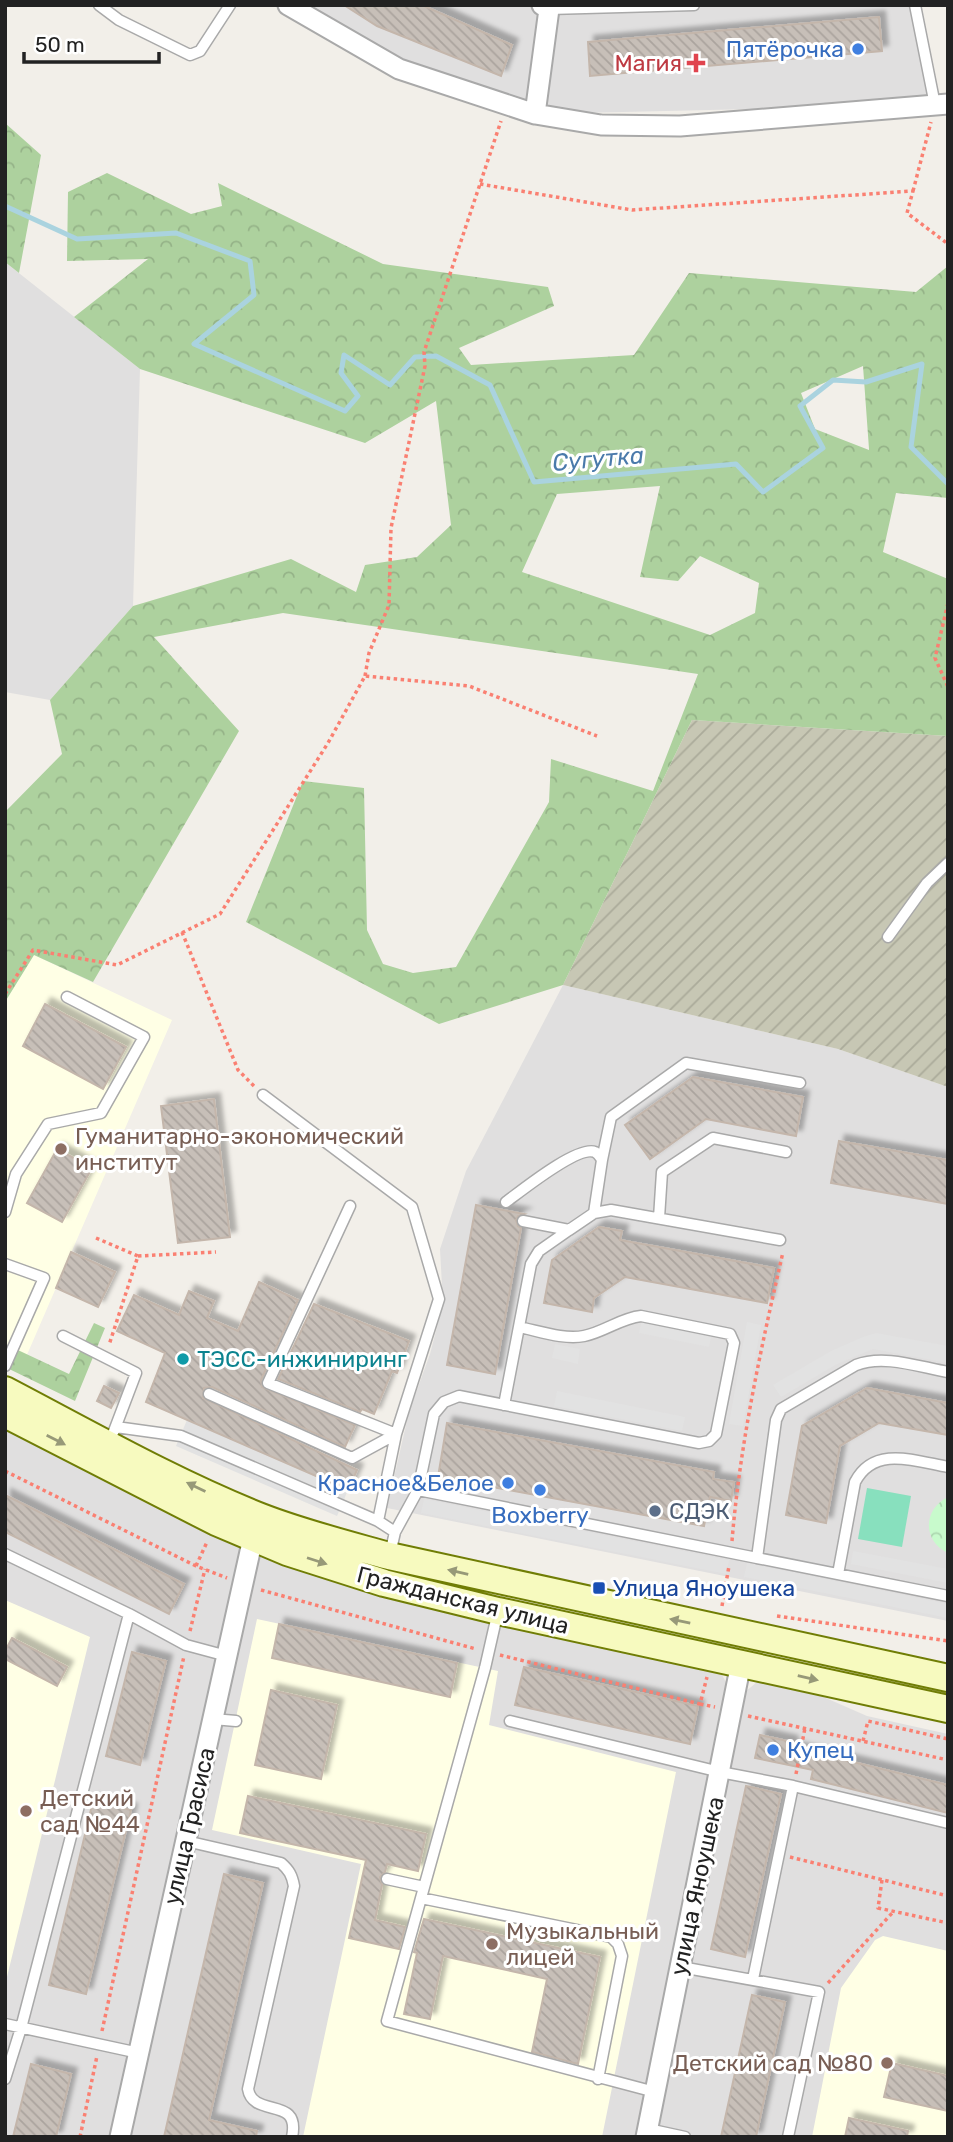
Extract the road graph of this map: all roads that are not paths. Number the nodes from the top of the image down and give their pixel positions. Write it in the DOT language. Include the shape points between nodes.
graph roads {
  1 [pos="99,5"];
  2 [pos="230,5"];
  3 [pos="288,5"];
  4 [pos="694,5"];
  5 [pos="915,5"];
  6 [pos="545,7"];
  7 [pos="941,105"];
  8 [pos="536,114"];
  9 [pos="948,863"];
  10 [pos="888,937"];
  11 [pos="67,997"];
  12 [pos="800,1083"];
  13 [pos="263,1095"];
  14 [pos="786,1152"];
  15 [pos="602,1160"];
  16 [pos="506,1202"];
  17 [pos="350,1206"];
  18 [pos="5,1212"];
  19 [pos="594,1213"];
  20 [pos="659,1218"];
  21 [pos="523,1221"];
  22 [pos="569,1230"];
  23 [pos="780,1240"];
  24 [pos="5,1264"];
  25 [pos="519,1327"];
  26 [pos="63,1336"];
  27 [pos="5,1366"];
  28 [pos="948,1372"];
  29 [pos="5,1390"];
  30 [pos="208,1394"];
  31 [pos="503,1405"];
  32 [pos="5,1414"];
  33 [pos="397,1434"];
  34 [pos="112,1436"];
  35 [pos="948,1467"];
  36 [pos="418,1490"];
  37 [pos="378,1521"];
  38 [pos="256,1527"];
  39 [pos="392,1544"];
  40 [pos="5,1554"];
  41 [pos="757,1558"];
  42 [pos="838,1574"];
  43 [pos="948,1596"];
  44 [pos="498,1611"];
  45 [pos="129,1614"];
  46 [pos="747,1635"];
  47 [pos="227,1656"];
  48 [pos="741,1663"];
  49 [pos="948,1678"];
  50 [pos="948,1709"];
  51 [pos="213,1719"];
  52 [pos="236,1721"];
  53 [pos="510,1721"];
  54 [pos="720,1772"];
  55 [pos="793,1786"];
  56 [pos="948,1823"];
  57 [pos="186,1841"];
  58 [pos="387,1879"];
  59 [pos="424,1887"];
  60 [pos="421,1898"];
  61 [pos="681,1967"];
  62 [pos="753,1979"];
  63 [pos="5,2024"];
  64 [pos="21,2028"];
  65 [pos="139,2053"];
  66 [pos="5,2079"];
  67 [pos="598,2079"];
  68 [pos="655,2092"];
  69 [pos="647,2133"];
  70 [pos="120,2137"];
  71 [pos="292,2137"];
  72 [pos="685,2137"];
  73 [pos="788,2137"];
  1 -- 2 [label="lane" via="119,20 190,55 200,51"];
  3 -- 8 [label="street" via="399,69"];
  4 -- 6 [label="lane"];
  5 -- 7 [label="lane"];
  6 -- 8 [label="street"];
  7 -- 8 [label="street" via="680,126 601,125"];
  9 -- 10 [label="lane" via="927,883"];
  11 -- 18 [label="lane" via="144,1038 101,1113 48,1124 16,1174"];
  12 -- 15 [label="lane" via="686,1063 611,1116"];
  13 -- 33 [label="lane" via="411,1207 439,1299"];
  14 -- 20 [label="lane" via="713,1138 662,1172"];
  15 -- 16 [label="lane" via="590,1151 573,1157"];
  15 -- 19 [label="lane"];
  17 -- 33 [label="lane" via="268,1383"];
  19 -- 20 [label="lane" via="607,1209"];
  19 -- 22 [label="lane"];
  20 -- 23 [label="lane"];
  21 -- 22 [label="lane"];
  22 -- 25 [label="lane" via="533,1259"];
  24 -- 27 [label="lane" via="44,1278"];
  25 -- 31 [label="lane"];
  25 -- 31 [label="lane" via="575,1337 641,1316 727,1332 734,1343 716,1434 704,1443"];
  26 -- 34 [label="lane" via="136,1373"];
  28 -- 41 [label="lane" via="870,1361 782,1409 776,1420"];
  29 -- 34 [label="main road, Гражданская улица"];
  30 -- 33 [label="lane" via="352,1458"];
  31 -- 36 [label="lane" via="459,1396 438,1407"];
  32 -- 38 [label="main road, Гражданская улица, one-way" via="216,1522"];
  33 -- 37 [label="lane"];
  34 -- 37 [label="lane" via="181,1436"];
  38 -- 34 [label="main road, Гражданская улица, one-way"];
  35 -- 42 [label="lane" via="890,1457 860,1473"];
  36 -- 39 [label="lane"];
  36 -- 41 [label="lane"];
  37 -- 39 [label="lane"];
  38 -- 39 [label="main road, Гражданская улица"];
  38 -- 44 [label="main road, Гражданская улица, one-way" via="384,1583"];
  38 -- 47 [label="street, улица Грасиса"];
  46 -- 39 [label="main road, Гражданская улица, one-way"];
  40 -- 45 [label="lane"];
  41 -- 42 [label="lane"];
  42 -- 43 [label="lane"];
  44 -- 48 [label="main road, Гражданская улица"];
  44 -- 59 [label="lane"];
  45 -- 47 [label="lane" via="186,1645"];
  45 -- 64 [label="lane"];
  46 -- 48 [label="main road, улица Яноушека"];
  46 -- 49 [label="main road, Гражданская улица"];
  47 -- 51 [label="street, улица Грасиса"];
  48 -- 50 [label="main road, Гражданская улица, one-way"];
  48 -- 54 [label="street, улица Яноушека"];
  51 -- 52 [label="lane"];
  51 -- 57 [label="street, улица Грасиса"];
  53 -- 54 [label="lane"];
  54 -- 55 [label="lane"];
  54 -- 61 [label="street, улица Яноушека"];
  55 -- 56 [label="lane"];
  55 -- 62 [label="lane"];
  57 -- 65 [label="street, улица Грасиса"];
  57 -- 71 [label="lane" via="281,1863 293,1878 248,2089 254,2102 288,2113 294,2127"];
  58 -- 59 [label="lane"];
  59 -- 60 [label="lane"];
  60 -- 67 [label="lane" via="611,1937 618,1944 622,1956"];
  60 -- 67 [label="lane" via="387,2021"];
  61 -- 62 [label="lane"];
  61 -- 68 [label="street, улица Яноушека"];
  62 -- 73 [label="lane" via="819,1992"];
  63 -- 64 [label="lane"];
  64 -- 65 [label="lane"];
  64 -- 66 [label="lane"];
  65 -- 70 [label="street, улица Грасиса"];
  67 -- 68 [label="lane"];
  68 -- 69 [label="street, улица Яноушека"];
  69 -- 72 [label="lane"];
}
